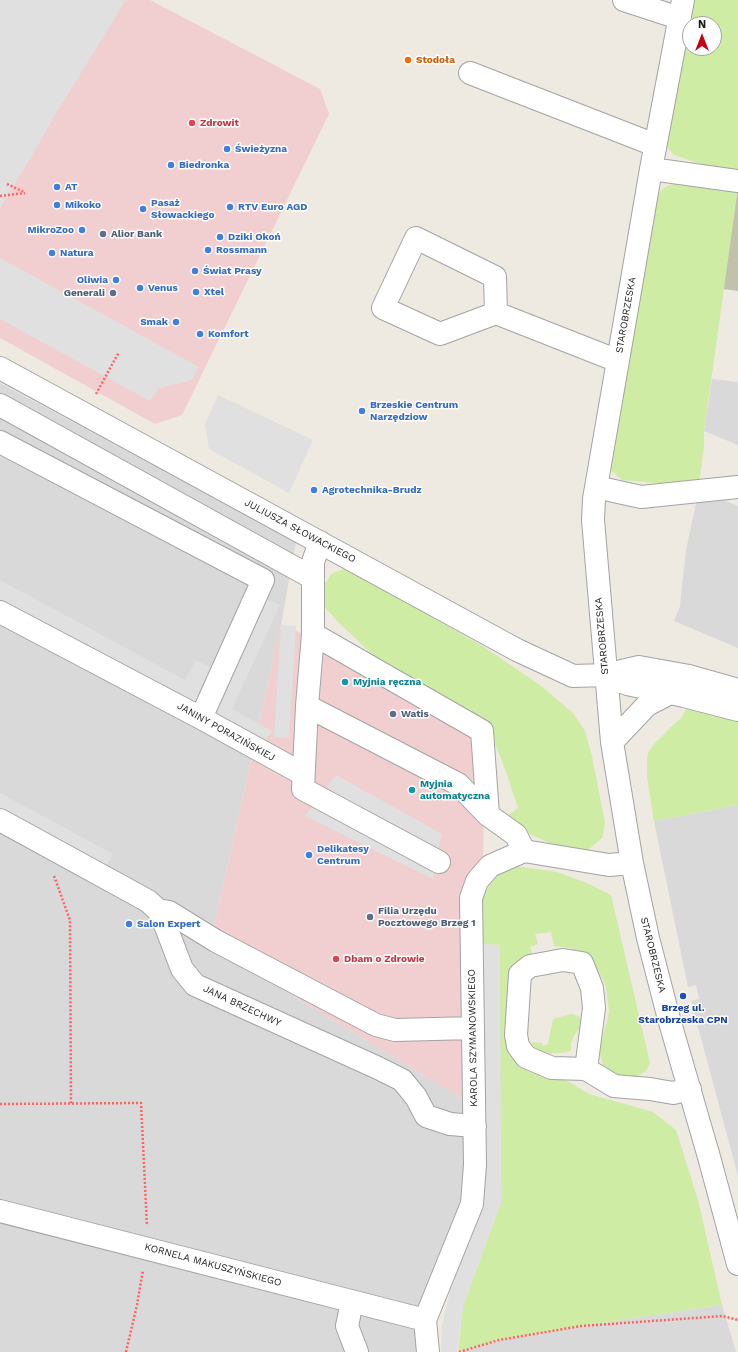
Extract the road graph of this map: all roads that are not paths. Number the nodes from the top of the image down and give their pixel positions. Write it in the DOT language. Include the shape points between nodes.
graph roads {
  1 [pos="624,0"];
  2 [pos="681,9"];
  3 [pos="470,73"];
  4 [pos="655,145"];
  5 [pos="651,169"];
  6 [pos="738,181"];
  7 [pos="496,313"];
  8 [pos="618,361"];
  9 [pos="0,368"];
  10 [pos="0,405"];
  11 [pos="0,442"];
  12 [pos="596,487"];
  13 [pos="738,487"];
  14 [pos="320,542"];
  15 [pos="313,578"];
  16 [pos="0,612"];
  17 [pos="313,634"];
  18 [pos="605,675"];
  19 [pos="738,690"];
  20 [pos="670,693"];
  21 [pos="307,706"];
  22 [pos="738,710"];
  23 [pos="201,718"];
  24 [pos="612,742"];
  25 [pos="303,774"];
  26 [pos="488,815"];
  27 [pos="0,820"];
  28 [pos="524,851"];
  29 [pos="439,862"];
  30 [pos="632,863"];
  31 [pos="158,910"];
  32 [pos="473,1028"];
  33 [pos="586,1069"];
  34 [pos="690,1089"];
  35 [pos="475,1126"];
  36 [pos="0,1211"];
  37 [pos="738,1264"];
  38 [pos="352,1302"];
  39 [pos="426,1320"];
  40 [pos="357,1352"];
  41 [pos="428,1352"];
  1 -- 2 [label="street"];
  2 -- 4 [label="street, STAROBRZESKA"];
  3 -- 4 [label="street"];
  4 -- 5 [label="street, STAROBRZESKA"];
  5 -- 6 [label="street"];
  5 -- 8 [label="street, STAROBRZESKA"];
  7 -- 7 [label="street" via="440,334 384,308 416,238 495,277"];
  7 -- 8 [label="street"];
  8 -- 12 [label="street, STAROBRZESKA"];
  9 -- 14 [label="street, JULIUSZA SŁOWACKIEGO"];
  10 -- 15 [label="street"];
  11 -- 23 [label="street" via="263,580"];
  12 -- 13 [label="street" via="642,496"];
  12 -- 18 [label="street, STAROBRZESKA" via="593,520"];
  14 -- 15 [label="street" via="313,562"];
  14 -- 18 [label="street, JULIUSZA SŁOWACKIEGO" via="517,650 573,676"];
  15 -- 17 [label="street"];
  16 -- 23 [label="street, JANINY PORAZIŃSKIEJ"];
  17 -- 21 [label="street"];
  17 -- 26 [label="street" via="482,731"];
  18 -- 19 [label="street" via="639,668 689,676"];
  18 -- 20 [label="street" via="627,684"];
  18 -- 24 [label="street, STAROBRZESKA"];
  20 -- 22 [label="street"];
  20 -- 24 [label="street" via="647,705"];
  21 -- 25 [label="street"];
  21 -- 26 [label="street" via="458,784"];
  23 -- 25 [label="street, JANINY PORAZIŃSKIEJ"];
  24 -- 30 [label="street, STAROBRZESKA"];
  25 -- 29 [label="street" via="303,789"];
  26 -- 28 [label="street" via="516,835"];
  27 -- 31 [label="street, JANA BRZECHWY" via="148,901"];
  28 -- 30 [label="street" via="609,865"];
  28 -- 32 [label="street, KAROLA SZYMANOWSKIEGO" via="490,866 478,881 471,898"];
  30 -- 34 [label="street, STAROBRZESKA" via="648,938"];
  31 -- 32 [label="street" via="169,912 216,941 376,1025 395,1030"];
  31 -- 35 [label="street, JANA BRZECHWY" via="182,969 195,985 402,1080 416,1097 426,1116 450,1124"];
  32 -- 35 [label="street, KAROLA SZYMANOWSKIEGO"];
  33 -- 33 [label="street" via="594,1008 592,988 582,963 563,960 530,966 520,974 516,1035 518,1046 526,1056 552,1068"];
  33 -- 34 [label="street" via="614,1086 673,1093"];
  34 -- 37 [label="street, STAROBRZESKA"];
  35 -- 39 [label="street, KAROLA SZYMANOWSKIEGO" via="472,1204"];
  36 -- 38 [label="street, KORNELA MAKUSZYŃSKIEGO"];
  38 -- 39 [label="street, KORNELA MAKUSZYŃSKIEGO"];
  38 -- 40 [label="street" via="347,1326"];
  39 -- 41 [label="street, KAROLA SZYMANOWSKIEGO"];
}
